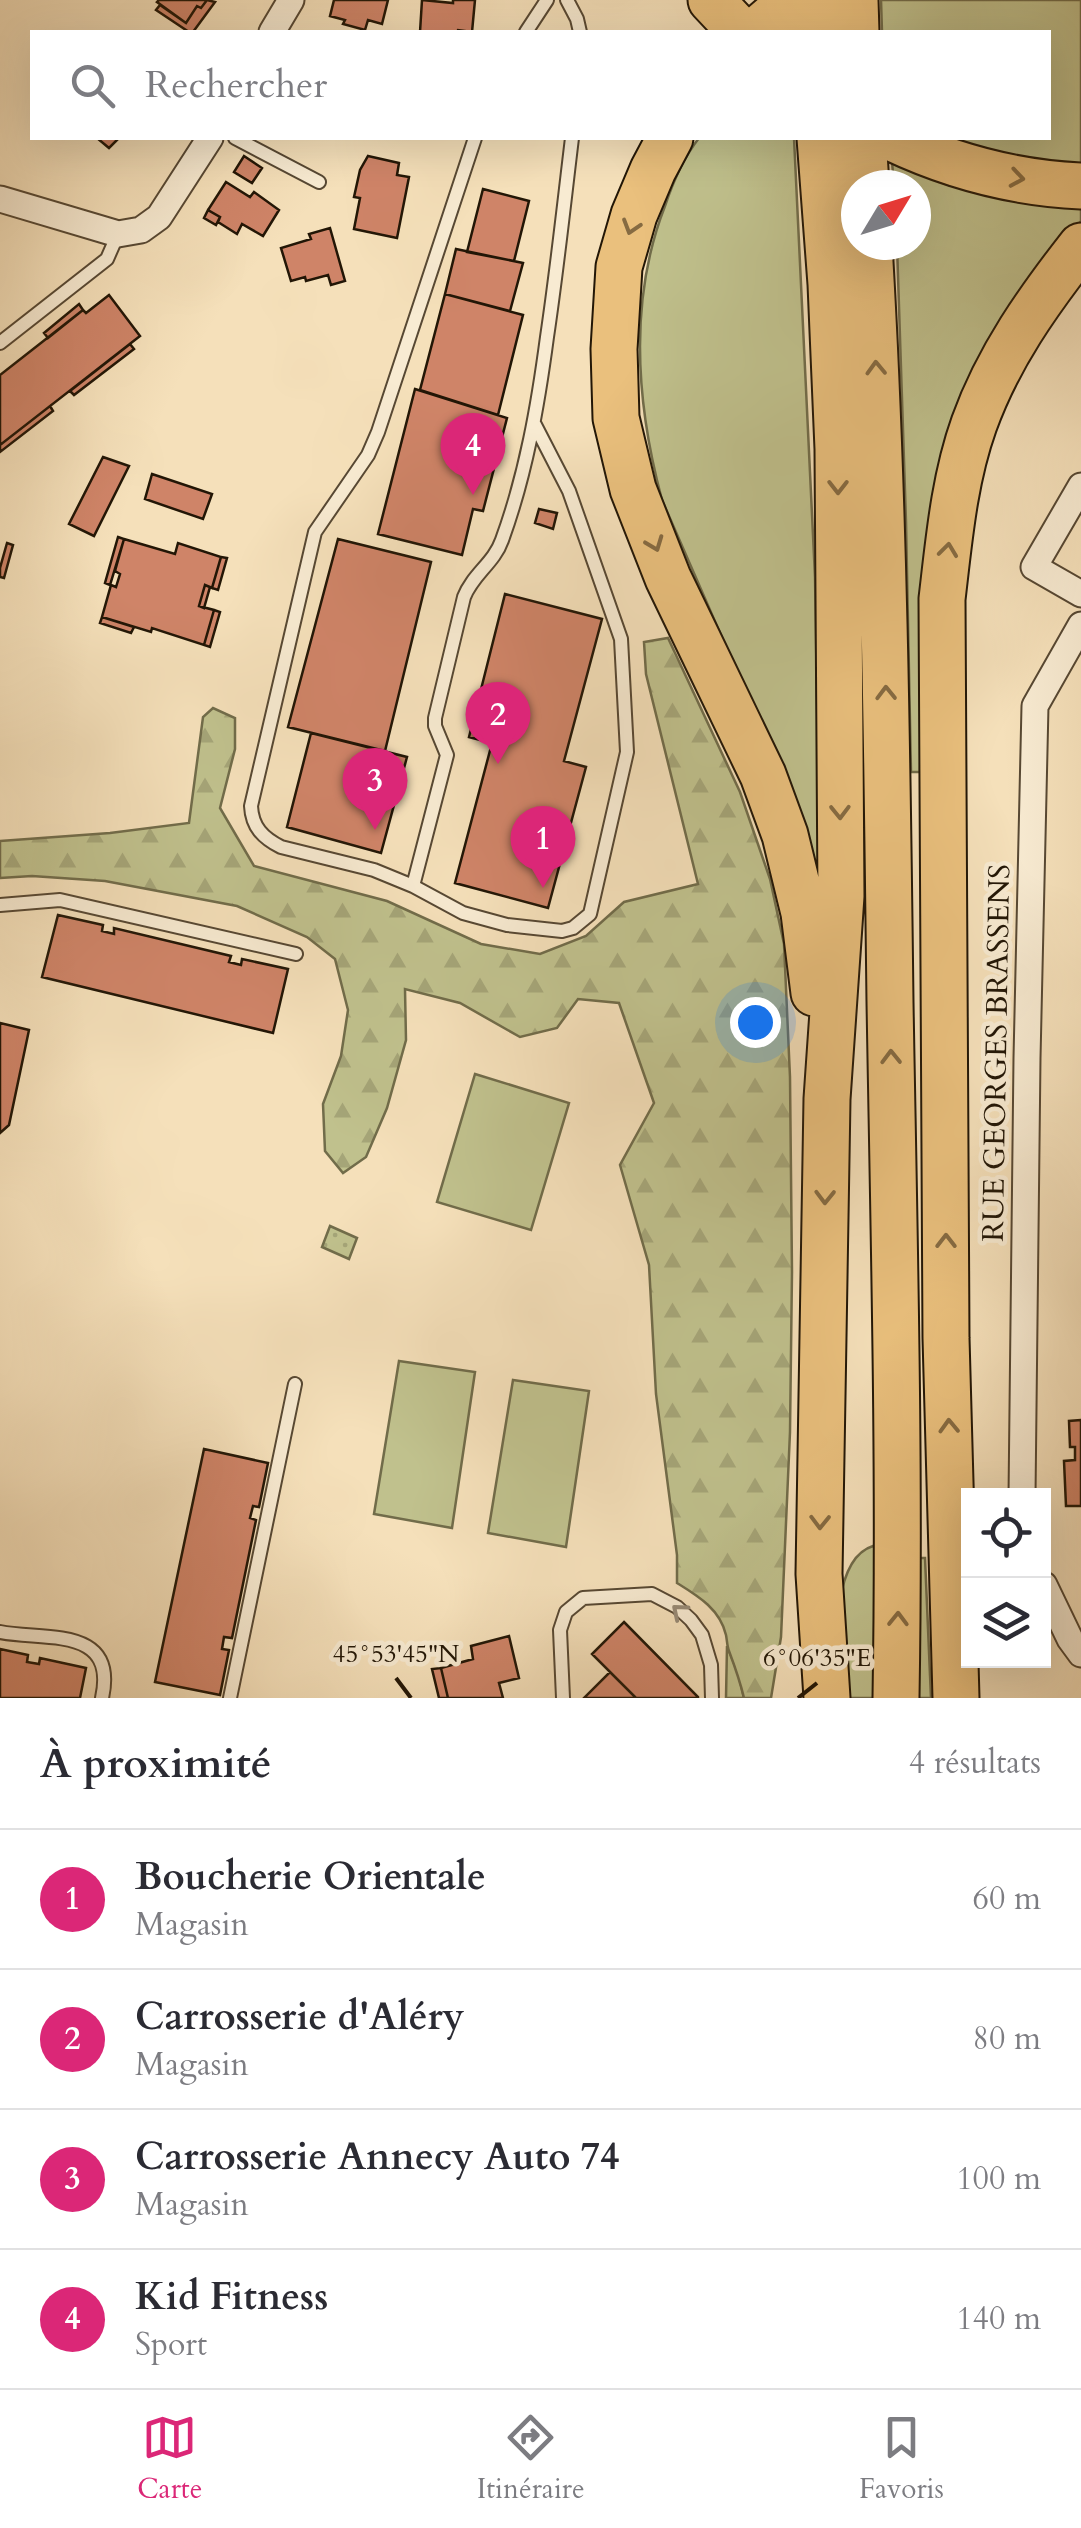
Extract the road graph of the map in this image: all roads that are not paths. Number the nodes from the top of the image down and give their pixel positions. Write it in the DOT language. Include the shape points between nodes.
graph roads {
  1 [pos="291,0"];
  2 [pos="547,0"];
  3 [pos="567,0"];
  4 [pos="792,0"];
  5 [pos="810,0"];
  6 [pos="854,0"];
  7 [pos="273,30"];
  8 [pos="527,30"];
  9 [pos="580,30"];
  10 [pos="757,30"];
  11 [pos="813,30"];
  12 [pos="856,30"];
  13 [pos="209,140"];
  14 [pos="239,140"];
  15 [pos="475,140"];
  16 [pos="572,140"];
  17 [pos="669,140"];
  18 [pos="820,140"];
  19 [pos="863,140"];
  20 [pos="897,140"];
  21 [pos="865,170"];
  22 [pos="319,182"];
  23 [pos="1081,186"];
  24 [pos="0,199"];
  25 [pos="118,234"];
  26 [pos="1081,246"];
  27 [pos="870,260"];
  28 [pos="0,342"];
  29 [pos="535,426"];
  30 [pos="1081,486"];
  31 [pos="1081,594"];
  32 [pos="1081,624"];
  33 [pos="944,648"];
  34 [pos="413,886"];
  35 [pos="0,905"];
  36 [pos="296,954"];
  37 [pos="826,1099"];
  38 [pos="296,1384"];
  39 [pos="1022,1488"];
  40 [pos="899,1539"];
  41 [pos="819,1574"];
  42 [pos="1051,1600"];
  43 [pos="0,1632"];
  44 [pos="1081,1654"];
  45 [pos="102,1698"];
  46 [pos="230,1698"];
  47 [pos="563,1698"];
  48 [pos="712,1698"];
  49 [pos="804,1698"];
  50 [pos="827,1698"];
  51 [pos="896,1698"];
  52 [pos="956,1698"];
  1 -- 7 [label="street"];
  2 -- 8 [label="lane"];
  3 -- 9 [label="lane"];
  4 -- 10 [label="highway"];
  5 -- 11 [label="highway"];
  6 -- 12 [label="highway"];
  13 -- 25 [label="street" via="159,217 141,230"];
  14 -- 22 [label="lane"];
  15 -- 34 [label="lane" via="378,432 315,532 250,806 258,832 281,848"];
  16 -- 29 [label="lane"];
  17 -- 37 [label="highway, one-way" via="619,267 616,418 633,488 668,578 786,835 804,913"];
  18 -- 37 [label="highway, one-way" via="838,449 841,896"];
  19 -- 21 [label="highway"];
  20 -- 23 [label="highway, one-way" via="978,170"];
  24 -- 25 [label="street"];
  25 -- 28 [label="lane" via="107,259"];
  33 -- 26 [label="highway, one-way" via="942,598 954,503 974,425 1002,361"];
  40 -- 27 [label="highway, one-way" via="885,659"];
  29 -- 34 [label="lane" via="500,544 464,597 435,718 447,755"];
  29 -- 34 [label="lane" via="569,492 621,638 626,752 590,914 562,931 525,928 463,912"];
  30 -- 31 [label="street" via="1034,567"];
  32 -- 39 [label="street, RUE GEORGES BRASSENS" via="1035,706"];
  33 -- 40 [label="highway"];
  52 -- 33 [label="highway, one-way" via="946,1338"];
  35 -- 36 [label="lane" via="60,900"];
  37 -- 41 [label="highway, one-way"];
  38 -- 46 [label="lane"];
  51 -- 40 [label="highway, one-way"];
  41 -- 49 [label="highway"];
  41 -- 50 [label="highway"];
  42 -- 44 [label="street"];
  43 -- 45 [label="lane" via="83,1644 104,1674"];
  48 -- 47 [label="lane, one-way" via="702,1636 677,1607 652,1594 583,1598 566,1612 560,1630"];
}
